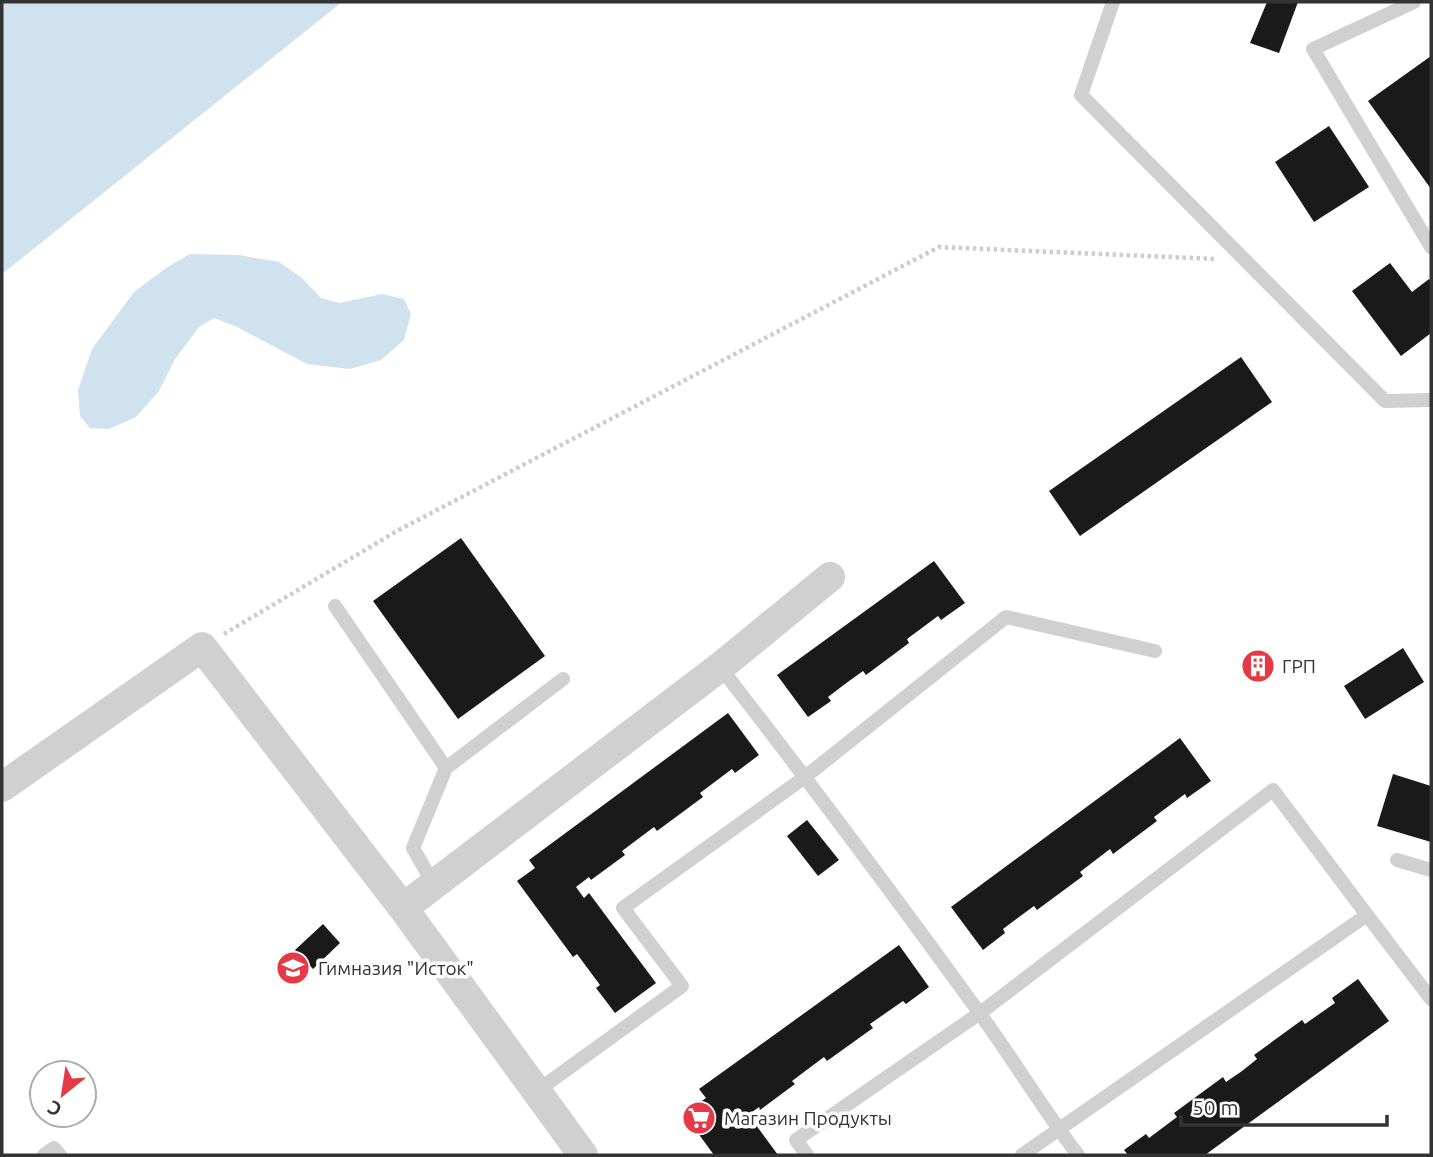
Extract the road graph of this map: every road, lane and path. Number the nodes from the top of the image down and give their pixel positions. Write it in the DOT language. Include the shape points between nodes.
graph roads {
  1 [pos="1113,2"];
  2 [pos="1414,2"];
  3 [pos="1431,247"];
  4 [pos="1245,260"];
  5 [pos="1431,400"];
  6 [pos="830,577"];
  7 [pos="335,607"];
  8 [pos="202,647"];
  9 [pos="1155,651"];
  10 [pos="720,667"];
  11 [pos="563,679"];
  12 [pos="446,768"];
  13 [pos="805,777"];
  14 [pos="2,787"];
  15 [pos="1397,860"];
  16 [pos="1431,870"];
  17 [pos="434,885"];
  18 [pos="403,908"];
  19 [pos="1367,915"];
  20 [pos="1431,999"];
  21 [pos="980,1013"];
  22 [pos="537,1091"];
  23 [pos="1059,1129"];
  24 [pos="44,1155"];
  25 [pos="60,1155"];
  26 [pos="583,1155"];
  27 [pos="807,1155"];
  28 [pos="1022,1155"];
  29 [pos="1078,1155"];
  1 -- 4 [label="lane" via="1081,95"];
  2 -- 3 [label="lane" via="1313,49"];
  4 -- 5 [label="lane" via="1385,401"];
  4 -- 8 [label="path" via="939,247 397,531"];
  6 -- 10 [label="street"];
  7 -- 12 [label="lane"];
  8 -- 14 [label="street"];
  8 -- 18 [label="street"];
  9 -- 13 [label="lane" via="1006,617"];
  10 -- 13 [label="lane"];
  10 -- 17 [label="street"];
  11 -- 12 [label="lane"];
  12 -- 17 [label="lane" via="413,848"];
  13 -- 21 [label="lane"];
  13 -- 22 [label="lane" via="623,908 682,986"];
  15 -- 16 [label="lane"];
  17 -- 18 [label="street"];
  18 -- 22 [label="street"];
  19 -- 20 [label="lane"];
  19 -- 21 [label="lane" via="1273,790"];
  19 -- 23 [label="lane"];
  21 -- 23 [label="lane"];
  21 -- 27 [label="lane" via="796,1140"];
  22 -- 26 [label="street"];
  23 -- 28 [label="lane"];
  23 -- 29 [label="lane"];
  24 -- 25 [label="lane" via="54,1148"];
}
